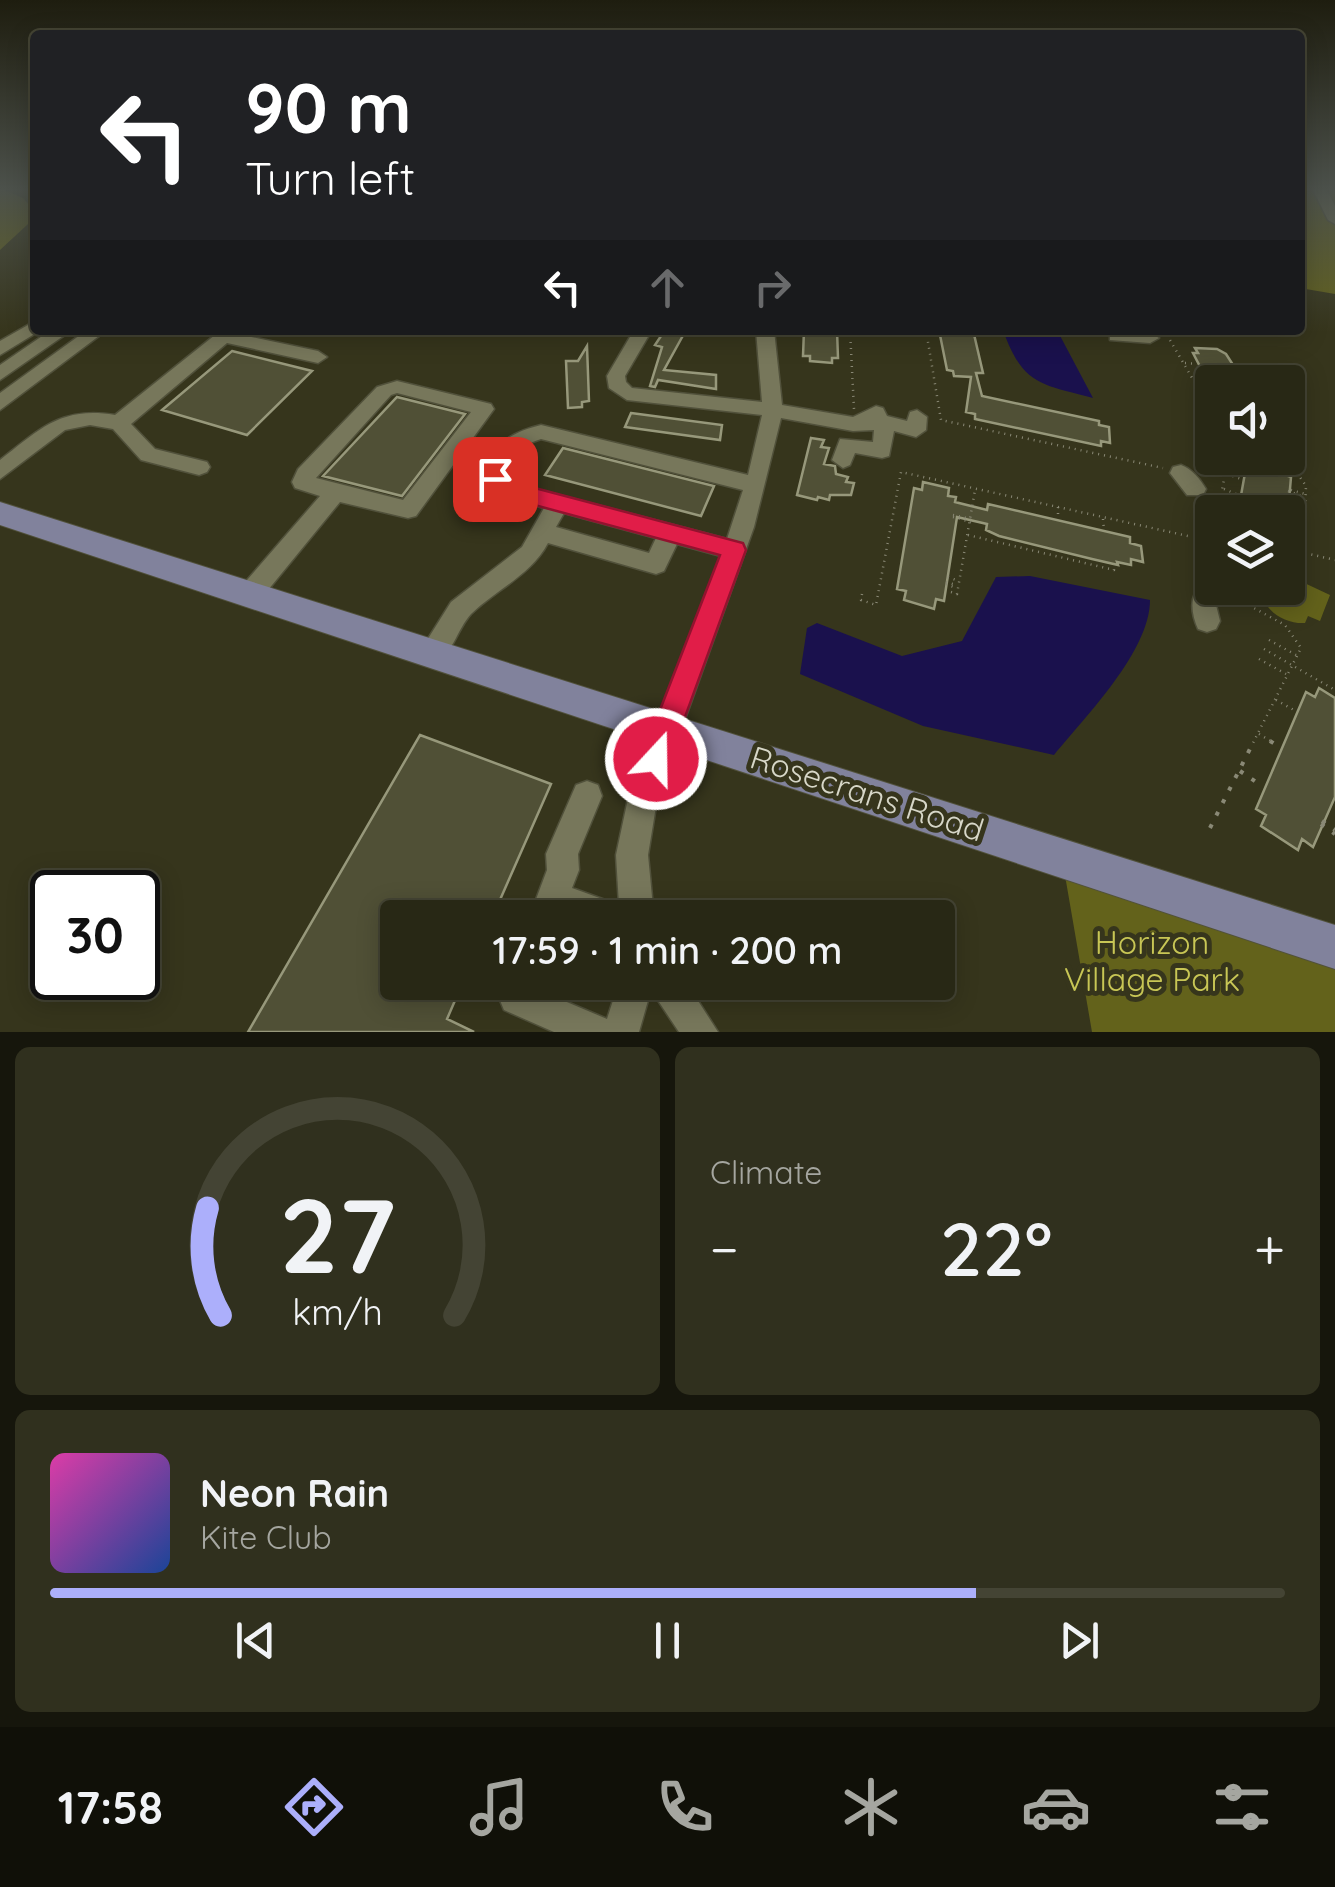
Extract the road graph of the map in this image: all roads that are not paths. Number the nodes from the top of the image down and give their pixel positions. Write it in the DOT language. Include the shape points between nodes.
graph roads {
  1 [pos="30,329"];
  2 [pos="56,335"];
  3 [pos="91,335"];
  4 [pos="640,335"];
  5 [pos="765,335"];
  6 [pos="1158,335"];
  7 [pos="1116,336"];
  8 [pos="0,348"];
  9 [pos="318,357"];
  10 [pos="0,374"];
  11 [pos="0,403"];
  12 [pos="773,410"];
  13 [pos="870,416"];
  14 [pos="917,417"];
  15 [pos="118,423"];
  16 [pos="844,460"];
  17 [pos="199,468"];
  18 [pos="0,471"];
  19 [pos="754,484"];
  20 [pos="335,493"];
  21 [pos="558,503"];
  22 [pos="0,513"];
  23 [pos="542,532"];
  24 [pos="670,532"];
  25 [pos="734,550"];
  26 [pos="250,594"];
  27 [pos="432,653"];
  28 [pos="668,728"];
  29 [pos="586,796"];
  30 [pos="552,900"];
  31 [pos="635,900"];
  32 [pos="1335,947"];
  33 [pos="521,1000"];
  34 [pos="631,1000"];
  35 [pos="678,1000"];
  36 [pos="596,1032"];
  37 [pos="621,1032"];
  38 [pos="700,1032"];
  1 -- 8 [label="street"];
  2 -- 10 [label="street"];
  3 -- 11 [label="street"];
  4 -- 12 [label="street" via="616,376 627,394"];
  5 -- 12 [label="street"];
  6 -- 7 [label="street"];
  9 -- 15 [label="street" via="221,339"];
  12 -- 13 [label="street" via="853,424"];
  12 -- 19 [label="street"];
  13 -- 14 [label="street" via="916,430"];
  13 -- 16 [label="street" via="885,434 882,451 846,444"];
  15 -- 17 [label="street" via="148,455"];
  15 -- 18 [label="street" via="90,418 59,425"];
  19 -- 21 [label="street" via="541,432 512,443 494,469 495,479 509,490"];
  19 -- 25 [label="street"];
  20 -- 20 [label="street" via="303,482 306,475 390,388 484,410 408,510"];
  20 -- 26 [label="street"];
  21 -- 23 [label="street"];
  21 -- 24 [label="street"];
  22 -- 26 [label="main road, Rosecrans Road"];
  23 -- 24 [label="street" via="656,564"];
  23 -- 27 [label="street" via="530,554 460,609"];
  24 -- 25 [label="street"];
  25 -- 28 [label="street"];
  26 -- 27 [label="main road, Rosecrans Road"];
  27 -- 28 [label="main road, Rosecrans Road"];
  28 -- 31 [label="street" via="633,840"];
  28 -- 32 [label="main road, Rosecrans Road"];
  29 -- 30 [label="street"];
  33 -- 36 [label="street"];
  34 -- 37 [label="street"];
  35 -- 38 [label="street"];
}
